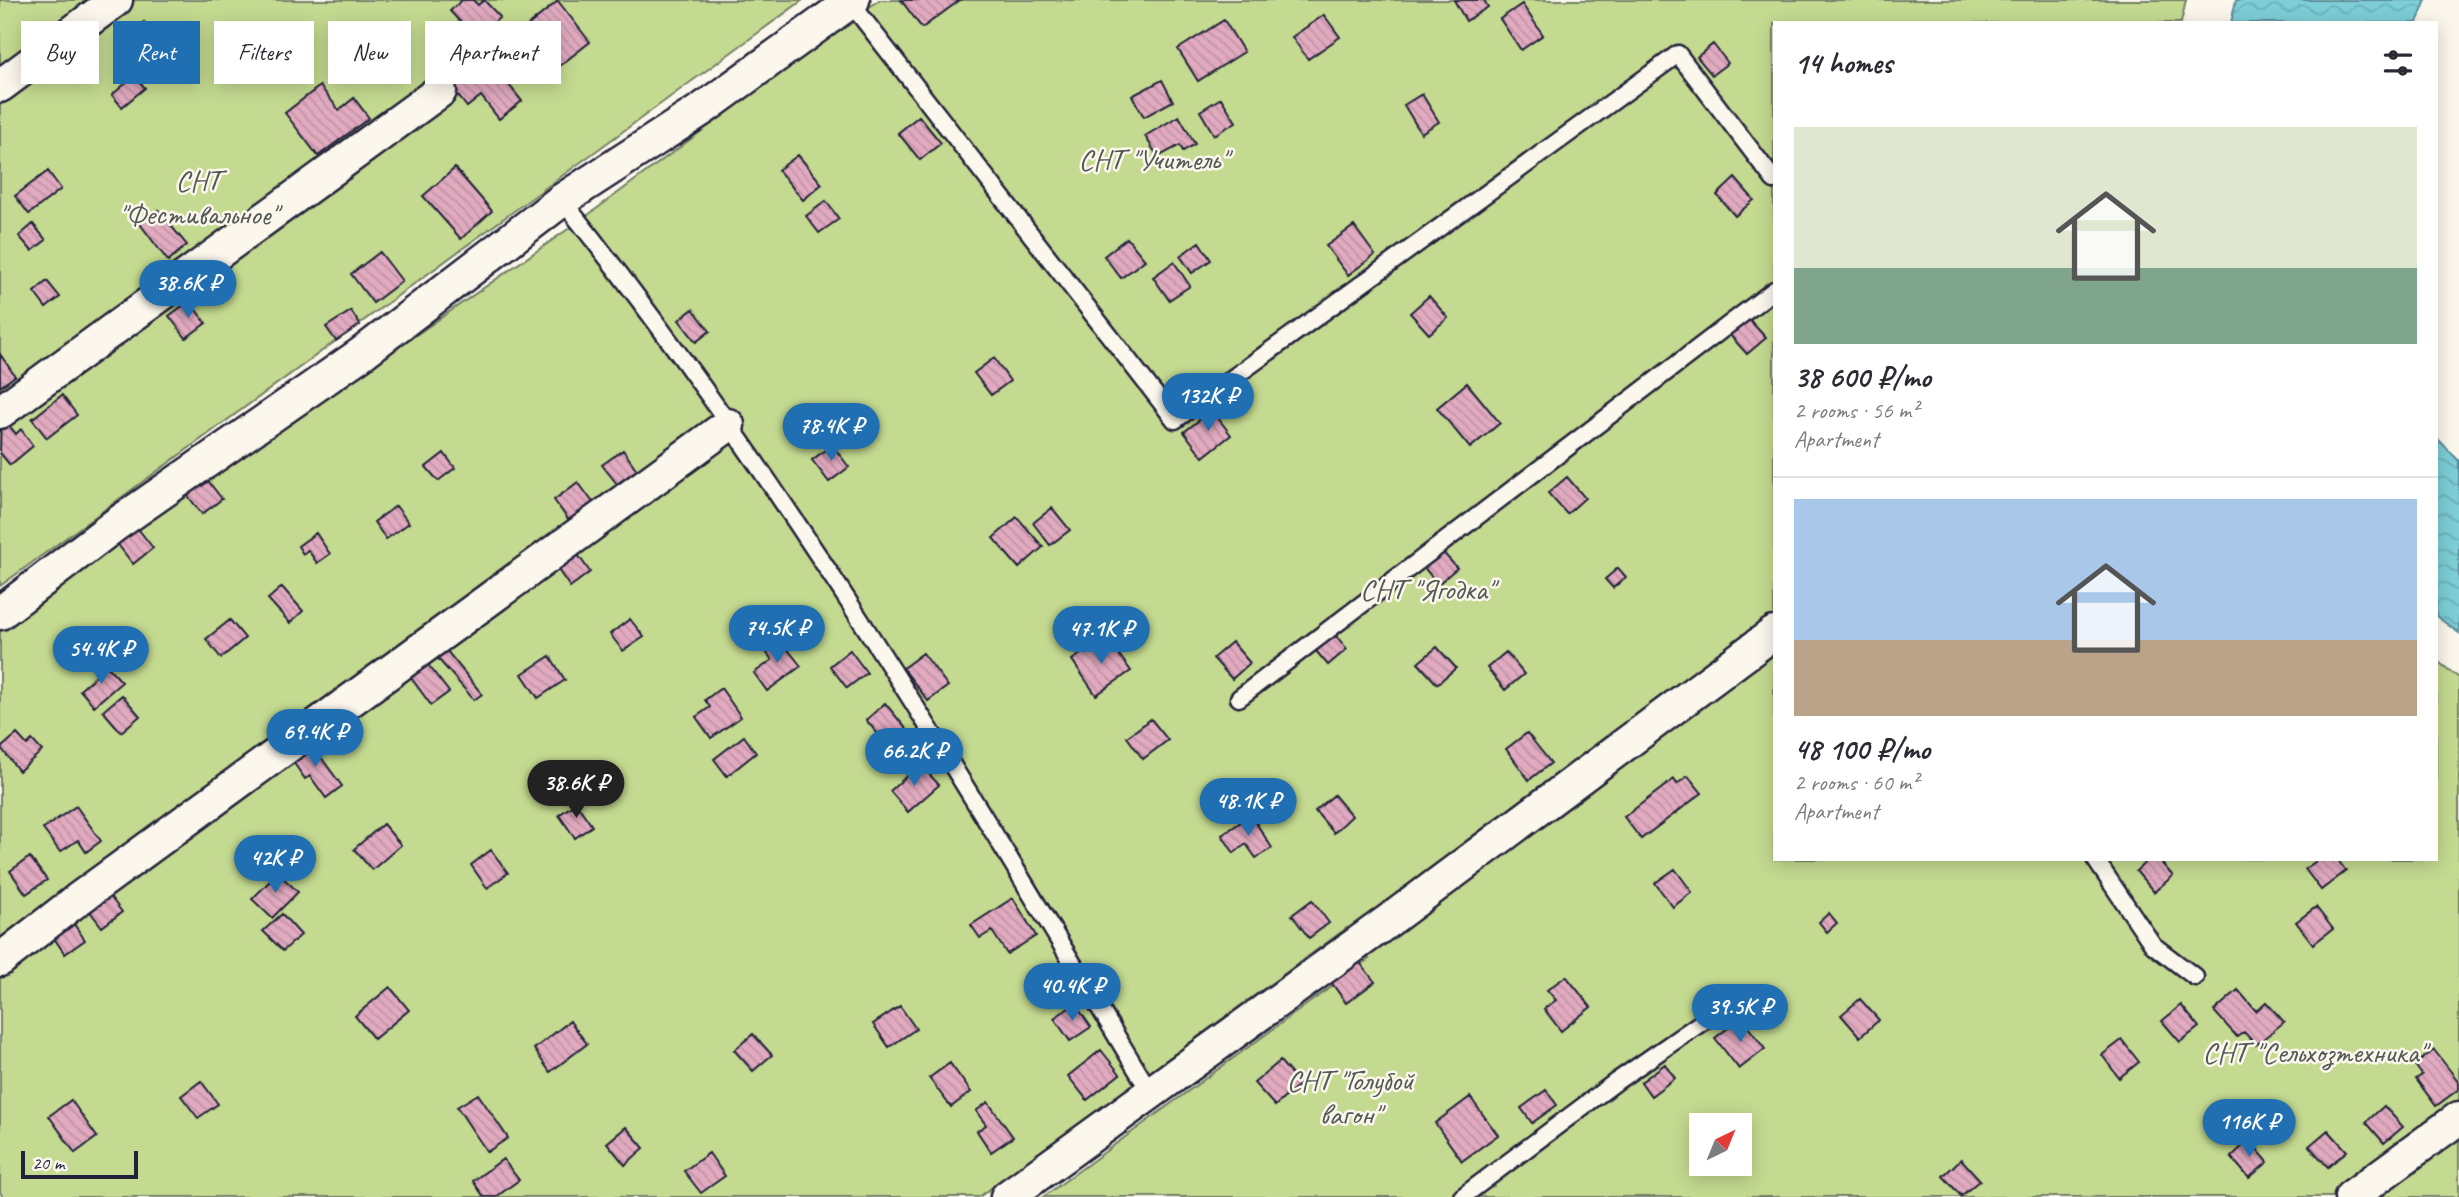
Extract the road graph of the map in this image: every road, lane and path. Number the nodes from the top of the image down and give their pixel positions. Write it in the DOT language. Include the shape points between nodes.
graph roads {
  1 [pos="116,0"];
  2 [pos="851,1"];
  3 [pos="0,86"];
  4 [pos="440,91"];
  5 [pos="1773,179"];
  6 [pos="562,200"];
  7 [pos="1773,291"];
  8 [pos="0,412"];
  9 [pos="729,425"];
  10 [pos="0,613"];
  11 [pos="1773,634"];
  12 [pos="1239,698"];
  13 [pos="2096,861"];
  14 [pos="0,960"];
  15 [pos="2195,977"];
  16 [pos="1738,997"];
  17 [pos="1150,1092"];
  18 [pos="2459,1118"];
  19 [pos="1007,1197"];
  20 [pos="1462,1197"];
  21 [pos="2351,1197"];
  1 -- 3 [label="street"];
  2 -- 5 [label="lane" via="1175,420 1678,54"];
  2 -- 6 [label="street" via="704,108"];
  4 -- 8 [label="street"];
  6 -- 9 [label="lane" via="649,308"];
  6 -- 10 [label="street" via="360,354 115,525"];
  7 -- 12 [label="lane"];
  9 -- 14 [label="street"];
  9 -- 17 [label="lane" via="888,663"];
  11 -- 17 [label="street"];
  13 -- 15 [label="lane" via="2153,945"];
  16 -- 20 [label="lane"];
  17 -- 19 [label="street"];
  18 -- 21 [label="street"];
}
